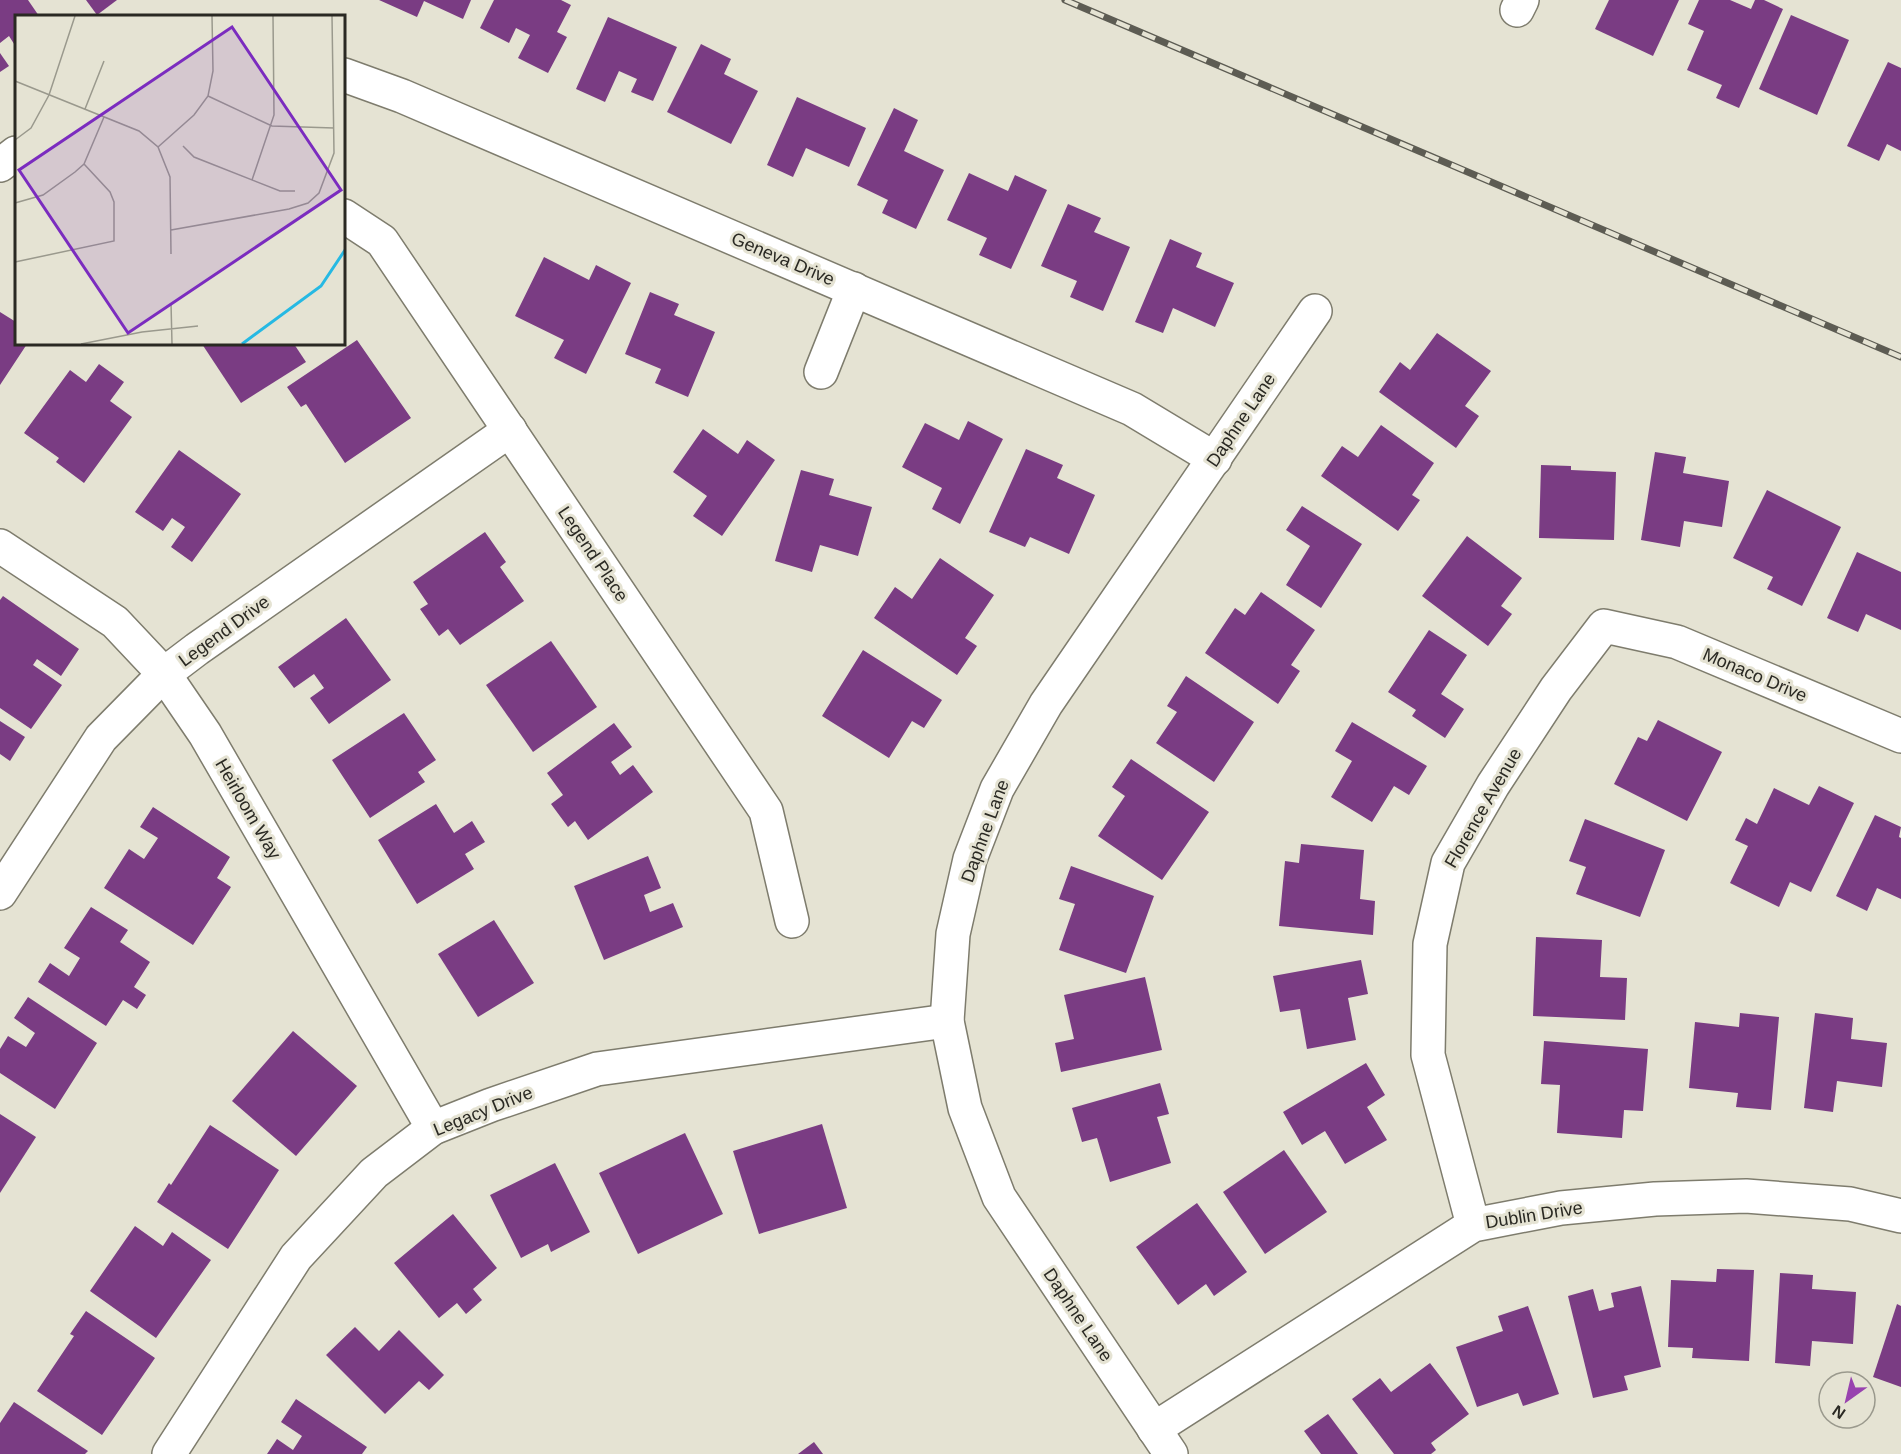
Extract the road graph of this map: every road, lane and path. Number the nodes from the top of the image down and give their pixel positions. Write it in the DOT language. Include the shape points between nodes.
graph roads {
  1 [pos="345,75"];
  2 [pos="15,154"];
  3 [pos="0,165"];
  4 [pos="345,217"];
  5 [pos="854,289"];
  6 [pos="1315,311"];
  7 [pos="821,372"];
  8 [pos="510,430"];
  9 [pos="1215,459"];
  10 [pos="0,546"];
  11 [pos="1604,626"];
  12 [pos="164,674"];
  13 [pos="1901,736"];
  14 [pos="0,893"];
  15 [pos="792,921"];
  16 [pos="947,1021"];
  17 [pos="433,1128"];
  18 [pos="1901,1216"];
  19 [pos="1473,1225"];
  20 [pos="1162,1441"];
  21 [pos="169,1454"];
  1 -- 5 [label="street, Geneva Drive" via="402,96"];
  2 -- 3 [label="street"];
  4 -- 8 [label="street, Legend Place" via="382,241"];
  5 -- 7 [label="street"];
  5 -- 9 [label="street, Geneva Drive" via="1132,409"];
  6 -- 9 [label="street, Daphne Lane"];
  8 -- 12 [label="street, Legend Drive"];
  8 -- 15 [label="street, Legend Place" via="766,811"];
  9 -- 16 [label="street, Daphne Lane" via="1046,704 997,789 970,860 952,934"];
  10 -- 12 [label="street, Heirloom Way" via="115,622"];
  11 -- 13 [label="street, Monaco Drive" via="1677,642"];
  11 -- 19 [label="street, Florence Avenue" via="1499,775 1448,863 1430,944 1428,1055"];
  12 -- 14 [label="street, Legend Drive" via="101,738"];
  12 -- 17 [label="street, Heirloom Way" via="205,734"];
  16 -- 17 [label="street, Legacy Drive" via="597,1069"];
  16 -- 20 [label="street, Daphne Lane" via="965,1108 999,1197"];
  17 -- 21 [label="street, Legacy Drive" via="374,1173 296,1257"];
  18 -- 19 [label="street, Dublin Drive" via="1850,1204 1746,1196 1561,1208"];
  19 -- 20 [label="street, Dublin Drive"];
}
